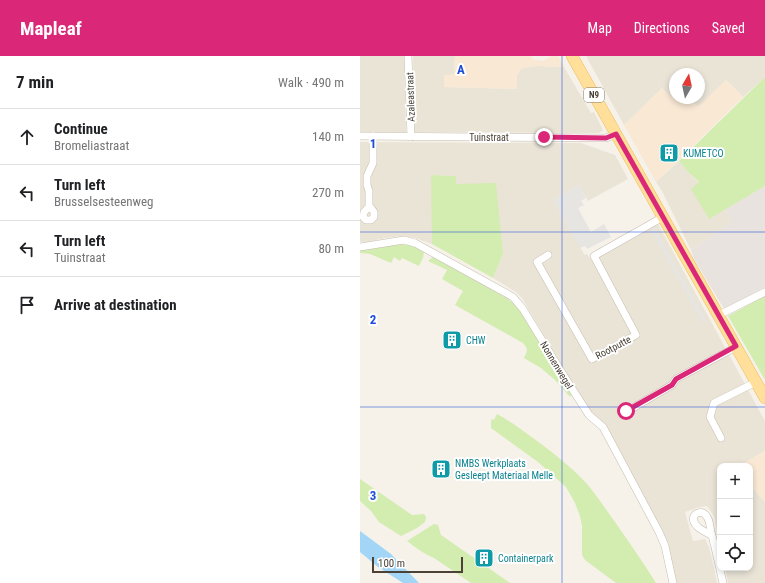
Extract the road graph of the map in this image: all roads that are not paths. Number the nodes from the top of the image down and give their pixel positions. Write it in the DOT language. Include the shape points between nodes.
graph roads {
  1 [pos="408,56"];
  2 [pos="572,56"];
  3 [pos="616,134"];
  4 [pos="360,136"];
  5 [pos="373,136"];
  6 [pos="411,137"];
  7 [pos="369,208"];
  8 [pos="663,217"];
  9 [pos="360,247"];
  10 [pos="548,256"];
  11 [pos="765,292"];
  12 [pos="718,316"];
  13 [pos="736,346"];
  14 [pos="756,382"];
  15 [pos="765,398"];
  16 [pos="626,412"];
  17 [pos="721,438"];
  18 [pos="712,536"];
  19 [pos="673,583"];
  20 [pos="723,583"];
  1 -- 6 [label="street, Azaleastraat"];
  2 -- 3 [label="main road, N9"];
  3 -- 6 [label="street, Tuinstraat" via="606,138"];
  3 -- 8 [label="main road, N9"];
  4 -- 5 [label="street, Tuinstraat"];
  5 -- 6 [label="street, Tuinstraat"];
  5 -- 7 [label="street" via="373,163 367,176"];
  8 -- 10 [label="street, Rootputte" via="594,256 636,335 592,359 537,262"];
  8 -- 12 [label="main road, N9"];
  9 -- 19 [label="street, Nonnenwegel" via="404,240 415,243 512,297 523,309 589,415 603,427 659,532"];
  11 -- 12 [label="street"];
  12 -- 13 [label="main road, N9"];
  13 -- 14 [label="main road, N9"];
  13 -- 16 [label="street" via="676,379 672,385"];
  14 -- 15 [label="main road, N9"];
  14 -- 17 [label="street" via="714,403 710,417"];
  18 -- 20 [label="street"];
}
